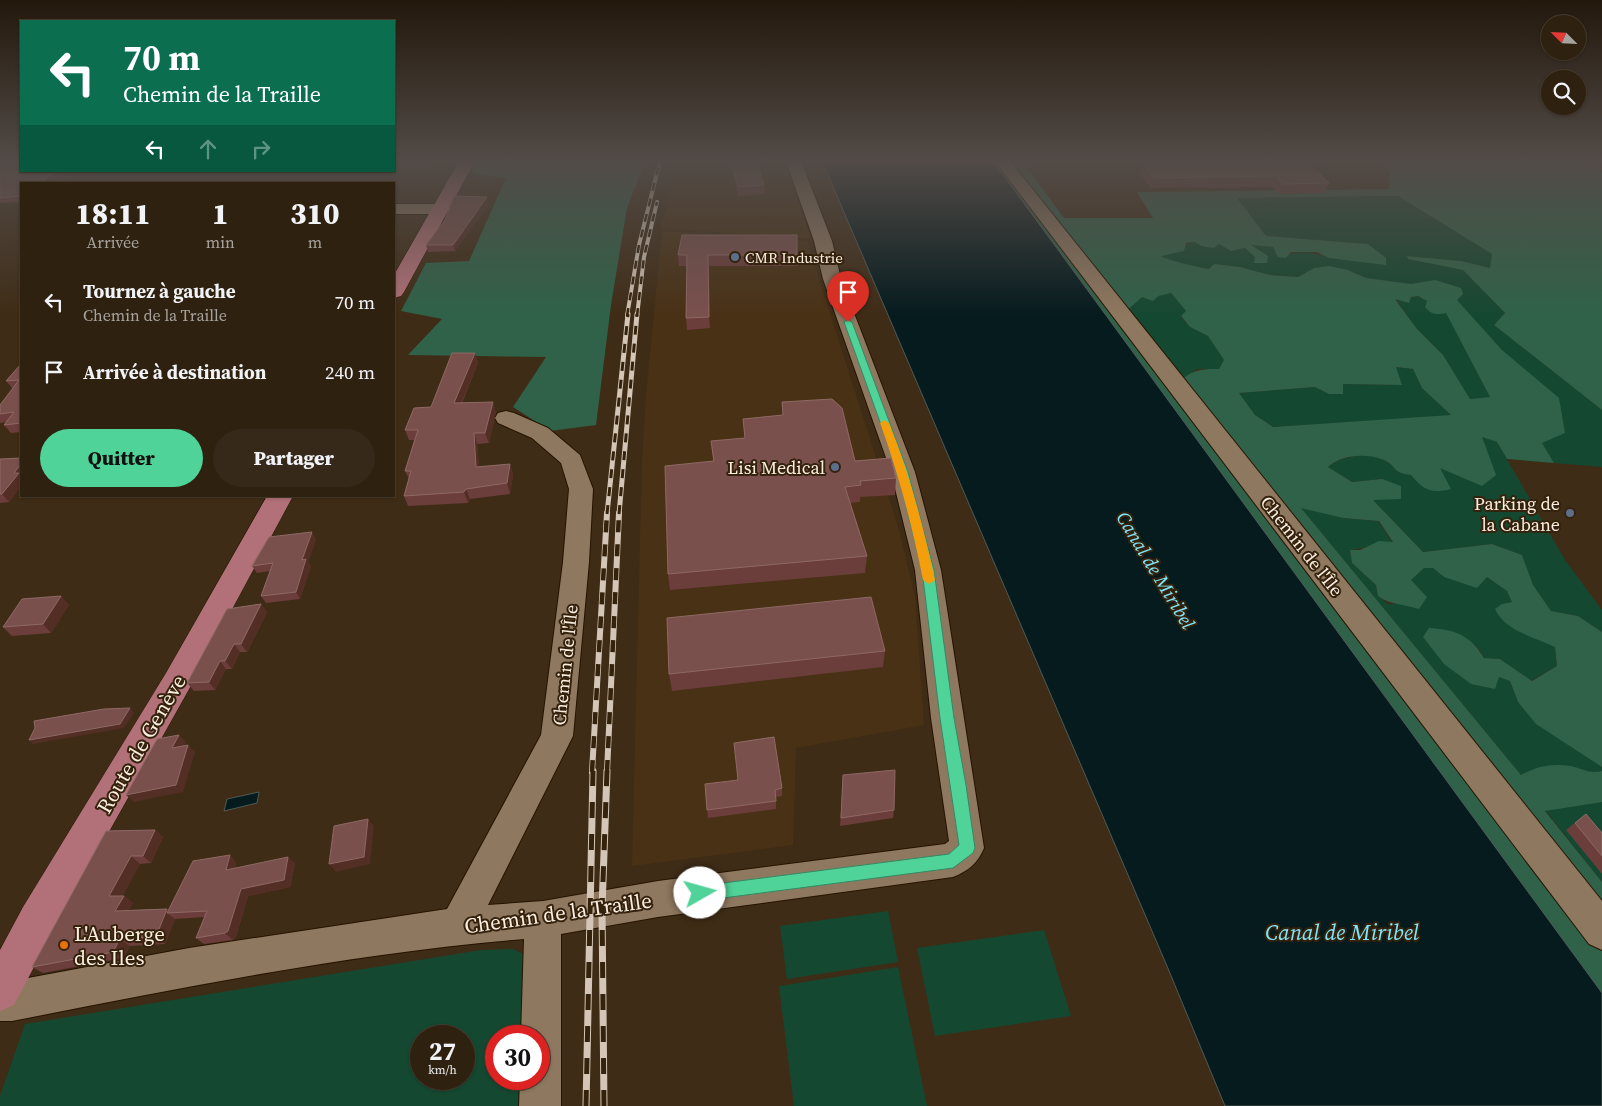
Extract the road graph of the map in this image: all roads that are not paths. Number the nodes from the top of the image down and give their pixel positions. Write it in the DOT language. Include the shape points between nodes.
graph roads {
  1 [pos="439,213"];
  2 [pos="812,213"];
  3 [pos="1042,213"];
  4 [pos="395,290"];
  5 [pos="506,418"];
  6 [pos="279,497"];
  7 [pos="543,919"];
  8 [pos="458,926"];
  9 [pos="1602,930"];
  10 [pos="0,991"];
  11 [pos="0,1001"];
  12 [pos="540,1106"];
  1 -- 4 [label="main road"];
  2 -- 7 [label="street, Chemin de la Traille" via="832,279 912,503 928,570 967,848 953,860 658,899"];
  3 -- 9 [label="street, Chemin de l'Île"];
  5 -- 8 [label="street, Chemin de l'Île" via="540,433 572,460 581,489 576,562 558,736"];
  6 -- 10 [label="main road, Route de Genève"];
  7 -- 8 [label="street, Chemin de la Traille"];
  7 -- 12 [label="street"];
  8 -- 11 [label="street, Chemin de la Traille" via="189,967"];
}
